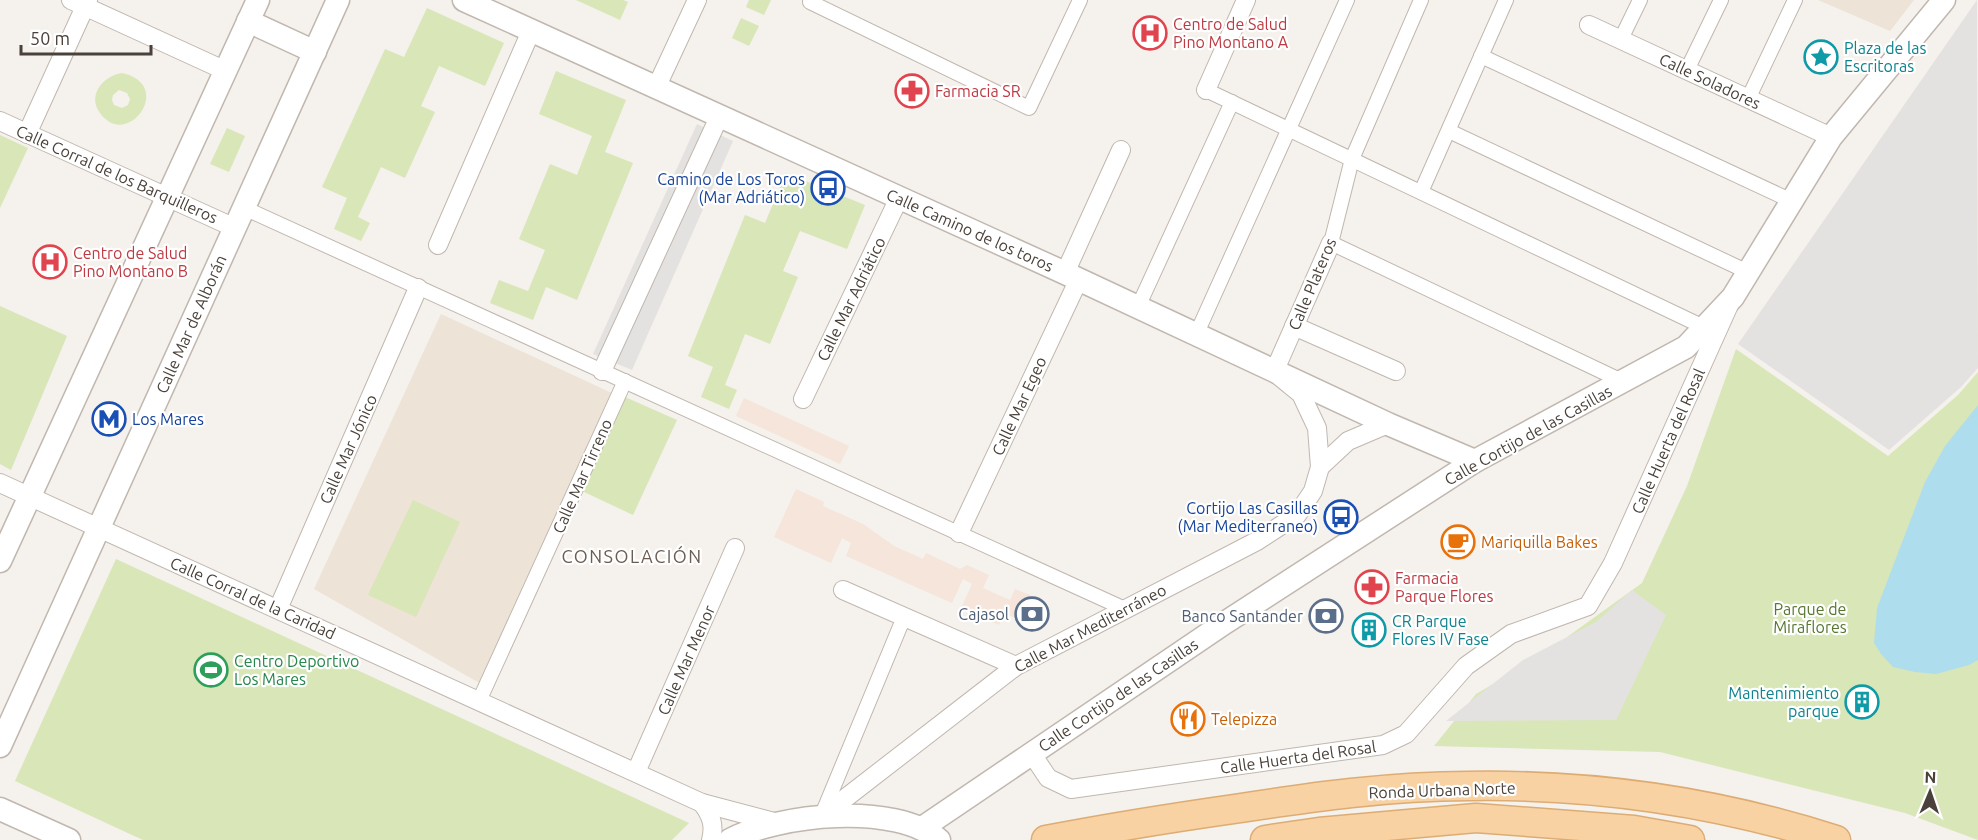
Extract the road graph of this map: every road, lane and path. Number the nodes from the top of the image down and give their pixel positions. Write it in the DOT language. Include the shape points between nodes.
graph roads {
  1 [pos="258,0"];
  2 [pos="338,0"];
  3 [pos="464,0"];
  4 [pos="697,0"];
  5 [pos="1080,0"];
  6 [pos="1246,0"];
  7 [pos="1347,0"];
  8 [pos="1421,0"];
  9 [pos="1506,0"];
  10 [pos="1640,0"];
  11 [pos="1721,0"];
  12 [pos="1795,0"];
  13 [pos="1944,0"];
  14 [pos="81,2"];
  15 [pos="810,2"];
  16 [pos="248,21"];
  17 [pos="1589,25"];
  18 [pos="531,30"];
  19 [pos="1621,39"];
  20 [pos="315,52"];
  21 [pos="1481,56"];
  22 [pos="1687,70"];
  23 [pos="226,71"];
  24 [pos="656,88"];
  25 [pos="1206,90"];
  26 [pos="1748,99"];
  27 [pos="1232,102"];
  28 [pos="719,117"];
  29 [pos="0,121"];
  30 [pos="1288,128"];
  31 [pos="1449,131"];
  32 [pos="27,134"];
  33 [pos="1831,137"];
  34 [pos="1121,150"];
  35 [pos="1352,159"];
  36 [pos="1421,192"];
  37 [pos="167,197"];
  38 [pos="899,198"];
  39 [pos="1792,201"];
  40 [pos="239,218"];
  41 [pos="1331,243"];
  42 [pos="438,245"];
  43 [pos="1748,272"];
  44 [pos="1072,276"];
  45 [pos="418,288"];
  46 [pos="1138,307"];
  47 [pos="1294,326"];
  48 [pos="1710,330"];
  49 [pos="1196,335"];
  50 [pos="602,371"];
  51 [pos="1396,371"];
  52 [pos="1274,372"];
  53 [pos="625,381"];
  54 [pos="1624,382"];
  55 [pos="803,399"];
  56 [pos="1388,424"];
  57 [pos="1475,461"];
  58 [pos="1320,467"];
  59 [pos="0,483"];
  60 [pos="30,497"];
  61 [pos="99,528"];
  62 [pos="958,533"];
  63 [pos="735,548"];
  64 [pos="0,561"];
  65 [pos="843,590"];
  66 [pos="278,609"];
  67 [pos="1125,609"];
  68 [pos="904,617"];
  69 [pos="1016,666"];
  70 [pos="479,701"];
  71 [pos="0,746"];
  72 [pos="1032,754"];
  73 [pos="636,772"];
  74 [pos="702,802"];
  75 [pos="0,809"];
  76 [pos="821,816"];
  77 [pos="782,824"];
  78 [pos="931,834"];
  79 [pos="69,840"];
  80 [pos="711,840"];
  81 [pos="730,840"];
  82 [pos="1046,840"];
  83 [pos="1265,840"];
  84 [pos="1690,840"];
  85 [pos="1836,840"];
  1 -- 16 [label="street"];
  2 -- 20 [label="street, Calle Mar de Alborán"];
  3 -- 18 [label="street, Calle Camino de los toros"];
  4 -- 24 [label="street"];
  5 -- 15 [label="street" via="1029,108"];
  6 -- 25 [label="street"];
  7 -- 30 [label="street"];
  8 -- 35 [label="street, Calle Plateros"];
  9 -- 21 [label="street"];
  10 -- 19 [label="street"];
  11 -- 22 [label="street"];
  12 -- 26 [label="street"];
  13 -- 33 [label="street, Calle Cortijo de las Casillas"];
  14 -- 23 [label="street"];
  14 -- 32 [label="street"];
  16 -- 20 [label="street"];
  16 -- 23 [label="street"];
  17 -- 19 [label="street, Calle Soladores"];
  18 -- 24 [label="street, Calle Camino de los toros"];
  18 -- 42 [label="street"];
  19 -- 22 [label="street, Calle Soladores"];
  20 -- 40 [label="street, Calle Mar de Alborán"];
  21 -- 31 [label="street"];
  21 -- 39 [label="street"];
  22 -- 26 [label="street, Calle Soladores"];
  23 -- 37 [label="street"];
  24 -- 28 [label="street, Calle Camino de los toros"];
  25 -- 27 [label="street"];
  26 -- 33 [label="street, Calle Soladores"];
  27 -- 30 [label="street"];
  27 -- 46 [label="street"];
  28 -- 38 [label="street, Calle Camino de los toros"];
  28 -- 50 [label="street"];
  29 -- 32 [label="street, Calle Corral de los Barquilleros"];
  30 -- 35 [label="street"];
  30 -- 49 [label="street"];
  31 -- 36 [label="street"];
  31 -- 43 [label="street"];
  32 -- 37 [label="street, Calle Corral de los Barquilleros"];
  33 -- 39 [label="street, Calle Cortijo de las Casillas"];
  34 -- 44 [label="street, Calle Mar Egeo"];
  35 -- 36 [label="street"];
  35 -- 41 [label="street, Calle Plateros"];
  36 -- 48 [label="street"];
  37 -- 40 [label="street, Calle Corral de los Barquilleros"];
  37 -- 60 [label="street"];
  38 -- 44 [label="street, Calle Camino de los toros"];
  38 -- 55 [label="street, Calle Mar Adriático"];
  39 -- 43 [label="street, Calle Cortijo de las Casillas"];
  40 -- 45 [label="street"];
  40 -- 61 [label="street, Calle Mar de Alborán"];
  41 -- 47 [label="street, Calle Plateros"];
  41 -- 54 [label="street"];
  43 -- 48 [label="street, Calle Cortijo de las Casillas"];
  44 -- 46 [label="street, Calle Camino de los toros"];
  44 -- 62 [label="street, Calle Mar Egeo"];
  45 -- 50 [label="street"];
  45 -- 66 [label="street, Calle Mar Jónico"];
  46 -- 49 [label="street, Calle Camino de los toros"];
  47 -- 51 [label="street"];
  47 -- 52 [label="street, Calle Plateros"];
  48 -- 54 [label="street, Calle Cortijo de las Casillas"];
  48 -- 72 [label="street, Calle Huerta del Rosal" via="1613,563 1588,606 1502,640 1466,666 1406,734 1383,745 1071,789 1048,778"];
  49 -- 52 [label="street, Calle Camino de los toros"];
  50 -- 53 [label="street"];
  52 -- 56 [label="street, Calle Camino de los toros"];
  52 -- 58 [label="street, Calle Mar Mediterráneo" via="1301,394 1317,428"];
  53 -- 62 [label="street"];
  53 -- 70 [label="street, Calle Mar Tirreno"];
  54 -- 57 [label="street, Calle Cortijo de las Casillas"];
  56 -- 57 [label="street, Calle Camino de los toros"];
  56 -- 58 [label="street" via="1348,441"];
  57 -- 72 [label="street, Calle Cortijo de las Casillas" via="1223,624"];
  58 -- 67 [label="street, Calle Mar Mediterráneo" via="1313,491 1297,515 1257,541"];
  59 -- 60 [label="street, Calle Corral de la Caridad"];
  60 -- 61 [label="street, Calle Corral de la Caridad"];
  60 -- 64 [label="street"];
  61 -- 66 [label="street, Calle Corral de la Caridad"];
  61 -- 71 [label="street, Calle Mar de Alborán"];
  62 -- 67 [label="street"];
  63 -- 73 [label="street, Calle Mar Menor"];
  65 -- 68 [label="street"];
  66 -- 70 [label="street, Calle Corral de la Caridad"];
  67 -- 69 [label="street, Calle Mar Mediterráneo"];
  68 -- 69 [label="street"];
  68 -- 76 [label="street"];
  69 -- 76 [label="street, Calle Mar Mediterráneo"];
  70 -- 73 [label="street, Calle Corral de la Caridad"];
  72 -- 78 [label="street, Calle Cortijo de las Casillas"];
  73 -- 74 [label="street, Calle Corral de la Caridad"];
  74 -- 77 [label="street, Calle Corral de la Caridad"];
  74 -- 80 [label="street" via="711,816"];
  75 -- 79 [label="street"];
  76 -- 77 [label="street"];
  76 -- 78 [label="street" via="875,816"];
  77 -- 81 [label="street"];
  82 -- 85 [label="main road, Ronda Urbana Norte" via="1289,800 1389,789 1468,786 1559,787 1641,795 1791,825"];
  83 -- 84 [label="main road, Ronda Urbana Norte" via="1476,818 1634,830"];
}
